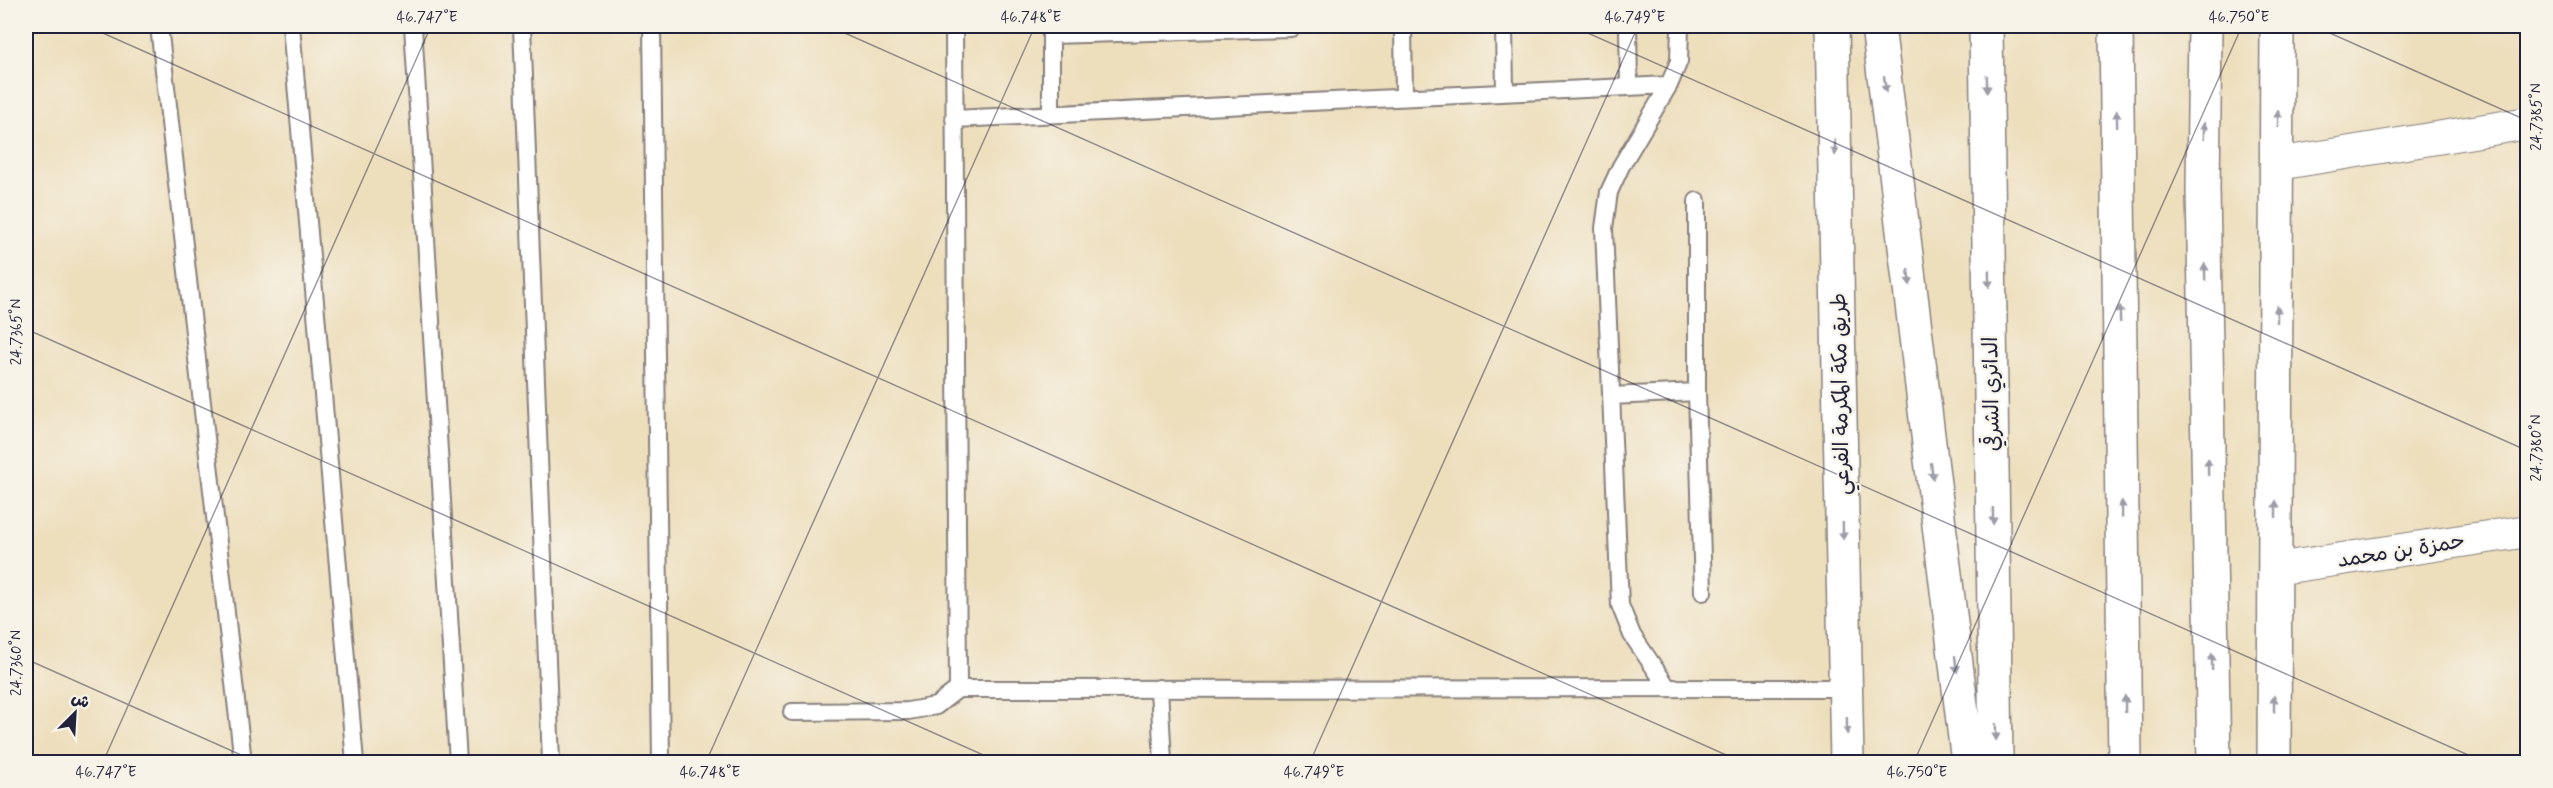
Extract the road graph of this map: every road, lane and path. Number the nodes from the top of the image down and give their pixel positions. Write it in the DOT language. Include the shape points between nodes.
graph roads {
  1 [pos="159,26"];
  2 [pos="291,26"];
  3 [pos="413,26"];
  4 [pos="522,26"];
  5 [pos="652,26"];
  6 [pos="954,26"];
  7 [pos="1403,26"];
  8 [pos="1504,26"];
  9 [pos="1628,26"];
  10 [pos="1680,26"];
  11 [pos="1832,26"];
  12 [pos="1878,26"];
  13 [pos="1986,26"];
  14 [pos="2116,26"];
  15 [pos="2205,26"];
  16 [pos="2277,26"];
  17 [pos="1291,28"];
  18 [pos="1051,30"];
  19 [pos="1669,85"];
  20 [pos="1629,87"];
  21 [pos="1505,92"];
  22 [pos="1404,97"];
  23 [pos="1051,114"];
  24 [pos="954,119"];
  25 [pos="2528,123"];
  26 [pos="2278,164"];
  27 [pos="1697,201"];
  28 [pos="1697,392"];
  29 [pos="1611,396"];
  30 [pos="2528,531"];
  31 [pos="2275,569"];
  32 [pos="1703,592"];
  33 [pos="958,688"];
  34 [pos="1159,688"];
  35 [pos="1668,688"];
  36 [pos="1846,688"];
  37 [pos="792,712"];
  38 [pos="243,762"];
  39 [pos="355,762"];
  40 [pos="459,762"];
  41 [pos="551,762"];
  42 [pos="661,762"];
  43 [pos="1163,762"];
  44 [pos="1847,762"];
  45 [pos="1968,762"];
  46 [pos="1996,762"];
  47 [pos="2125,762"];
  48 [pos="2214,762"];
  49 [pos="2274,762"];
  1 -- 38 [label="lane"];
  2 -- 39 [label="lane"];
  3 -- 40 [label="lane"];
  4 -- 41 [label="lane"];
  5 -- 42 [label="lane"];
  6 -- 24 [label="lane"];
  7 -- 22 [label="lane"];
  8 -- 21 [label="lane"];
  9 -- 20 [label="lane"];
  10 -- 19 [label="lane" via="1679,61"];
  11 -- 36 [label="main road, طريق مكة المكرمة الفرعي, one-way"];
  12 -- 45 [label="main road, one-way"];
  13 -- 46 [label="main road, الدائري الشرقي, one-way"];
  47 -- 14 [label="main road, one-way"];
  48 -- 15 [label="main road, one-way" via="2203,190"];
  26 -- 16 [label="main road, one-way"];
  17 -- 18 [label="lane"];
  18 -- 23 [label="lane"];
  19 -- 20 [label="lane"];
  19 -- 29 [label="lane" via="1609,192 1604,228"];
  20 -- 21 [label="lane"];
  21 -- 22 [label="lane"];
  22 -- 23 [label="lane"];
  23 -- 24 [label="lane"];
  24 -- 33 [label="lane"];
  25 -- 26 [label="street"];
  31 -- 26 [label="main road, one-way"];
  27 -- 28 [label="lane"];
  28 -- 29 [label="lane"];
  28 -- 32 [label="lane"];
  29 -- 35 [label="lane" via="1620,605 1632,635"];
  30 -- 31 [label="street, حمزة بن محمد"];
  49 -- 31 [label="main road, one-way"];
  33 -- 34 [label="lane"];
  33 -- 37 [label="lane" via="936,706 908,711"];
  34 -- 35 [label="lane"];
  34 -- 43 [label="lane"];
  35 -- 36 [label="lane"];
  36 -- 44 [label="main road, طريق مكة المكرمة الفرعي, one-way"];
}
